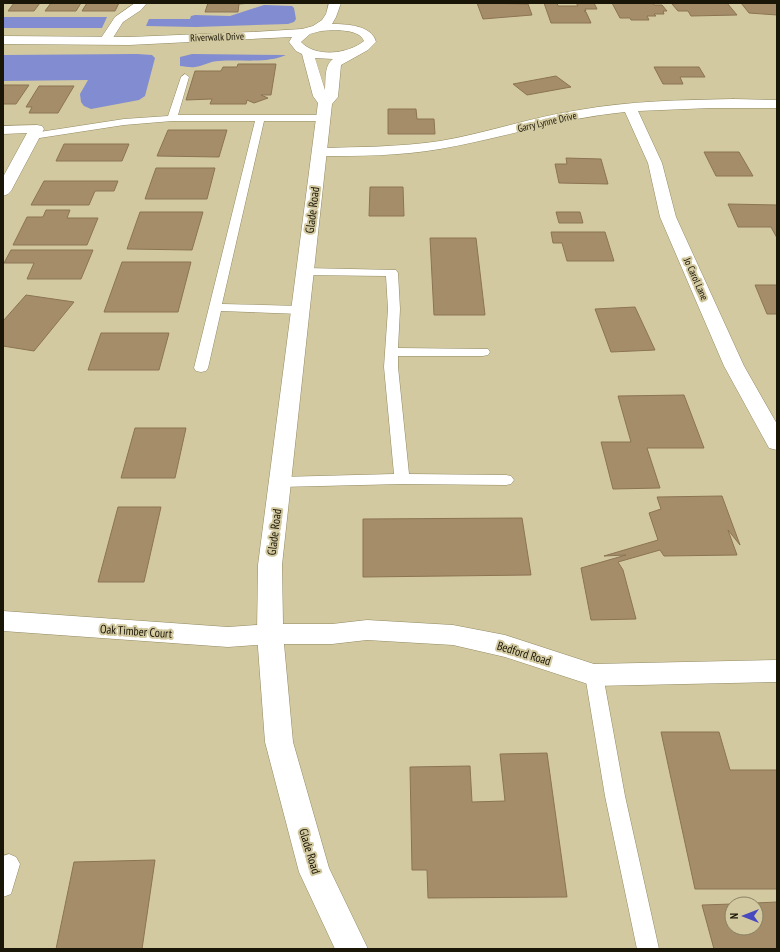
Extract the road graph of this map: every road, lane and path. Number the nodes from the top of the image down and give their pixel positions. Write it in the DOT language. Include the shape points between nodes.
graph roads {
  1 [pos="341,3"];
  2 [pos="138,7"];
  3 [pos="352,18"];
  4 [pos="310,30"];
  5 [pos="361,31"];
  6 [pos="128,34"];
  7 [pos="3,40"];
  8 [pos="105,41"];
  9 [pos="303,49"];
  10 [pos="353,52"];
  11 [pos="185,77"];
  12 [pos="777,104"];
  13 [pos="630,108"];
  14 [pos="324,110"];
  15 [pos="172,118"];
  16 [pos="260,118"];
  17 [pos="3,130"];
  18 [pos="35,132"];
  19 [pos="319,152"];
  20 [pos="3,191"];
  21 [pos="305,272"];
  22 [pos="215,307"];
  23 [pos="300,310"];
  24 [pos="392,352"];
  25 [pos="483,352"];
  26 [pos="201,368"];
  27 [pos="777,443"];
  28 [pos="402,479"];
  29 [pos="506,480"];
  30 [pos="280,482"];
  31 [pos="3,621"];
  32 [pos="270,634"];
  33 [pos="777,671"];
  34 [pos="594,675"];
  35 [pos="9,864"];
  36 [pos="3,886"];
  37 [pos="352,949"];
  38 [pos="648,949"];
  1 -- 4 [label="street" via="333,5 333,15 325,24"];
  2 -- 6 [label="street"];
  2 -- 8 [label="street" via="125,14 115,24"];
  3 -- 5 [label="street, Glade Road"];
  4 -- 5 [label="street" via="344,27"];
  4 -- 6 [label="street, Riverwalk Drive" via="246,36 149,38"];
  4 -- 9 [label="street" via="297,37 295,42"];
  5 -- 10 [label="street, Glade Road" via="369,37 370,42 366,47"];
  6 -- 8 [label="street, Riverwalk Drive"];
  6 -- 9 [label="street, Riverwalk Drive" via="145,44 254,41"];
  7 -- 8 [label="street, Riverwalk Drive"];
  9 -- 10 [label="street, Glade Road" via="322,55"];
  9 -- 14 [label="street" via="314,73"];
  10 -- 14 [label="street, Glade Road" via="335,64 332,97"];
  11 -- 15 [label="lane"];
  12 -- 13 [label="street, Garry Lynne Drive" via="702,103"];
  13 -- 19 [label="street, Garry Lynne Drive" via="562,117 489,136 438,145"];
  13 -- 27 [label="street, Jo Carol Lane" via="655,163 668,217 734,366"];
  14 -- 16 [label="lane"];
  14 -- 19 [label="street, Glade Road"];
  15 -- 16 [label="lane"];
  15 -- 18 [label="lane"];
  16 -- 22 [label="lane"];
  17 -- 18 [label="street"];
  18 -- 20 [label="street"];
  19 -- 21 [label="street, Glade Road"];
  21 -- 23 [label="street, Glade Road"];
  21 -- 24 [label="lane" via="392,273"];
  22 -- 23 [label="lane"];
  22 -- 26 [label="lane"];
  23 -- 30 [label="street, Glade Road"];
  24 -- 25 [label="lane"];
  24 -- 28 [label="lane" via="391,368"];
  28 -- 29 [label="lane"];
  28 -- 30 [label="lane"];
  30 -- 32 [label="street, Glade Road" via="270,565"];
  31 -- 32 [label="street, Oak Timber Court" via="228,637"];
  32 -- 34 [label="street, Bedford Road" via="332,634 367,630 453,635 505,646"];
  32 -- 37 [label="street, Glade Road" via="278,742 315,872"];
  33 -- 34 [label="street, Bedford Road"];
  34 -- 38 [label="lane" via="615,796"];
  35 -- 36 [label="lane"];
}
